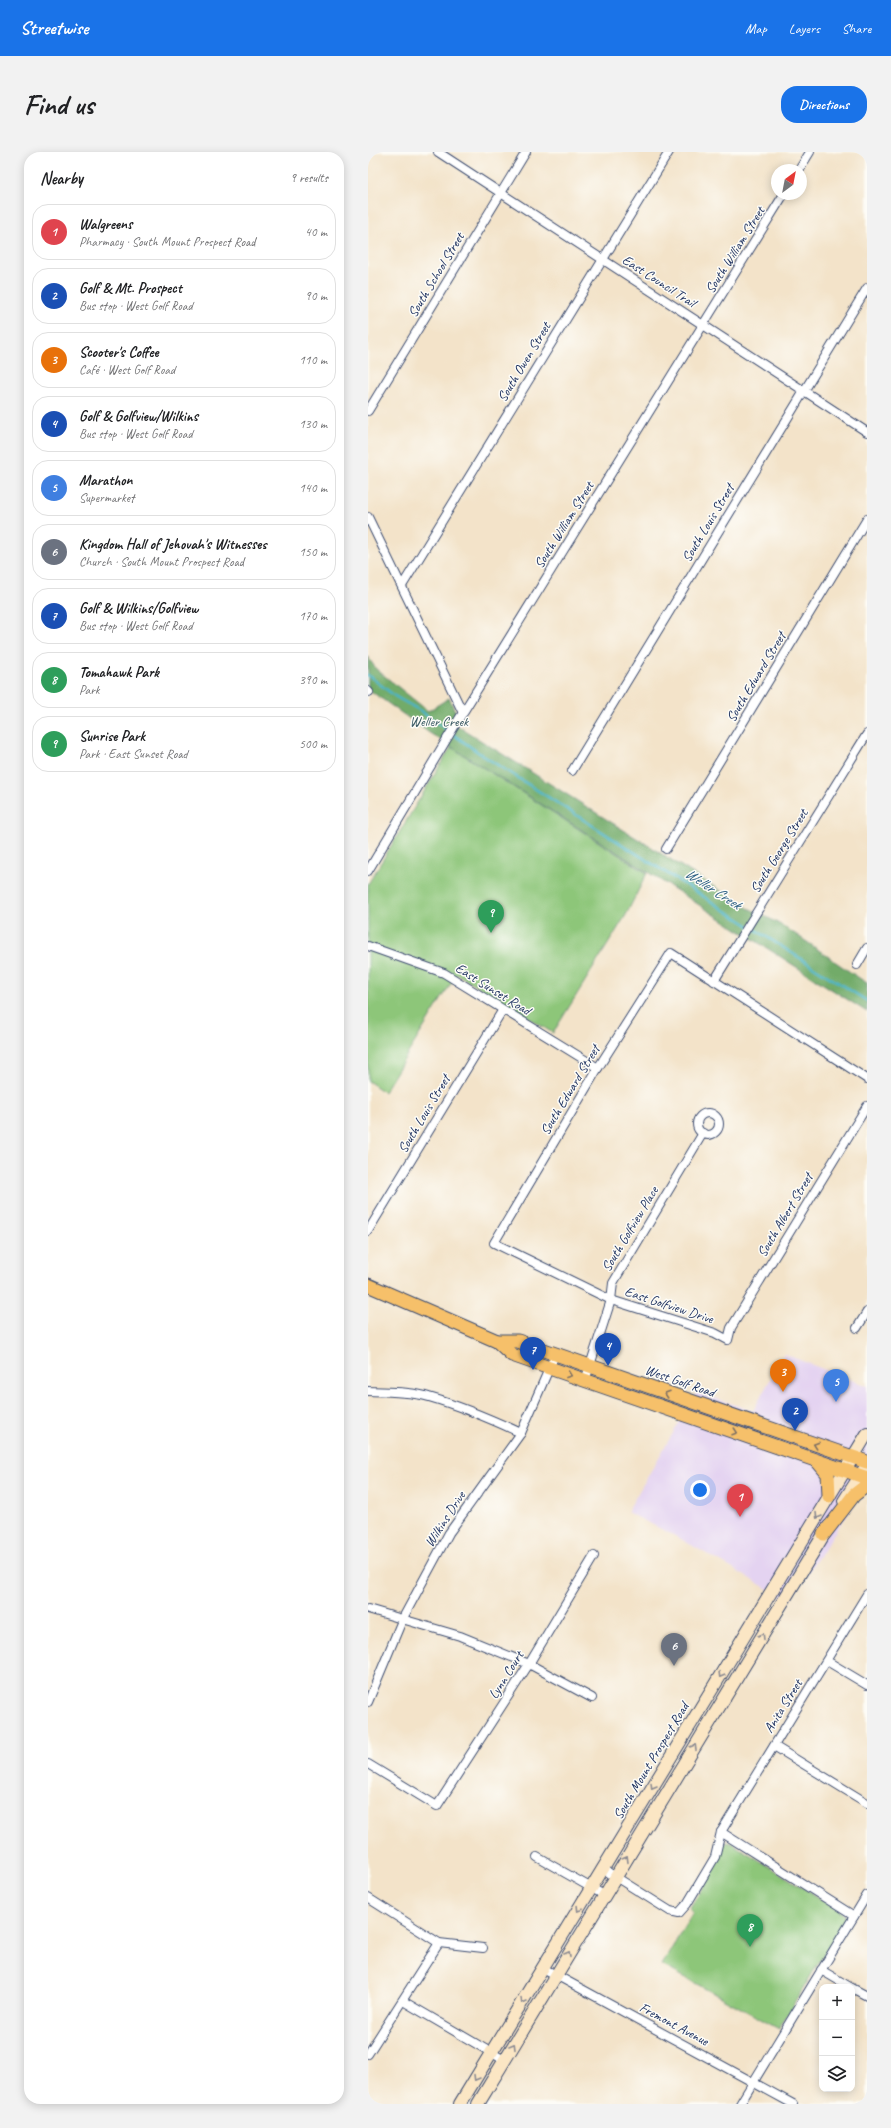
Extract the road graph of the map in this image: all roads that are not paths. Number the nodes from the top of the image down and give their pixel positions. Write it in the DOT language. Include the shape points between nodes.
graph roads {
  1 [pos="438,152"];
  2 [pos="526,152"];
  3 [pos="669,152"];
  4 [pos="810,152"];
  5 [pos="803,164"];
  6 [pos="501,194"];
  7 [pos="780,200"];
  8 [pos="601,260"];
  9 [pos="867,288"];
  10 [pos="703,325"];
  11 [pos="804,390"];
  12 [pos="368,411"];
  13 [pos="867,432"];
  14 [pos="368,517"];
  15 [pos="867,519"];
  16 [pos="402,586"];
  17 [pos="463,713"];
  18 [pos="867,734"];
  19 [pos="572,771"];
  20 [pos="666,849"];
  21 [pos="368,871"];
  22 [pos="368,946"];
  23 [pos="867,948"];
  24 [pos="857,965"];
  25 [pos="714,981"];
  26 [pos="502,1011"];
  27 [pos="598,1068"];
  28 [pos="867,1079"];
  29 [pos="867,1106"];
  30 [pos="703,1133"];
  31 [pos="368,1231"];
  32 [pos="494,1243"];
  33 [pos="368,1285"];
  34 [pos="610,1300"];
  35 [pos="867,1312"];
  36 [pos="857,1328"];
  37 [pos="728,1340"];
  38 [pos="497,1341"];
  39 [pos="555,1356"];
  40 [pos="589,1367"];
  41 [pos="550,1369"];
  42 [pos="585,1381"];
  43 [pos="368,1391"];
  44 [pos="521,1433"];
  45 [pos="867,1434"];
  46 [pos="853,1457"];
  47 [pos="816,1461"];
  48 [pos="845,1470"];
  49 [pos="866,1473"];
  50 [pos="829,1496"];
  51 [pos="824,1534"];
  52 [pos="594,1556"];
  53 [pos="867,1594"];
  54 [pos="368,1609"];
  55 [pos="403,1618"];
  56 [pos="827,1661"];
  57 [pos="529,1664"];
  58 [pos="867,1685"];
  59 [pos="592,1698"];
  60 [pos="368,1702"];
  61 [pos="774,1746"];
  62 [pos="368,1764"];
  63 [pos="867,1803"];
  64 [pos="721,1832"];
  65 [pos="537,1857"];
  66 [pos="603,1869"];
  67 [pos="615,1877"];
  68 [pos="591,1888"];
  69 [pos="604,1895"];
  70 [pos="867,1895"];
  71 [pos="368,1898"];
  72 [pos="854,1916"];
  73 [pos="439,1943"];
  74 [pos="483,1948"];
  75 [pos="543,1968"];
  76 [pos="821,1970"];
  77 [pos="556,1975"];
  78 [pos="846,1984"];
  79 [pos="855,1989"];
  80 [pos="867,1996"];
  81 [pos="403,2001"];
  82 [pos="491,2052"];
  83 [pos="368,2054"];
  84 [pos="504,2060"];
  85 [pos="754,2081"];
  86 [pos="460,2104"];
  87 [pos="478,2104"];
  88 [pos="740,2104"];
  89 [pos="793,2104"];
  1 -- 6 [label="street, East Council Trail"];
  2 -- 6 [label="street, South School Street"];
  3 -- 8 [label="street, South Owen Street"];
  4 -- 5 [label="street"];
  6 -- 8 [label="street, East Council Trail"];
  6 -- 12 [label="street, South School Street"];
  7 -- 10 [label="street, South William Street"];
  8 -- 10 [label="street, East Council Trail"];
  8 -- 16 [label="street, South Owen Street"];
  9 -- 11 [label="street, South Louis Street"];
  10 -- 11 [label="street, East Council Trail"];
  10 -- 17 [label="street, South William Street"];
  11 -- 13 [label="street, East Council Trail"];
  11 -- 19 [label="street, South Louis Street"];
  14 -- 16 [label="street"];
  15 -- 20 [label="street, South Edward Street"];
  16 -- 17 [label="street"];
  17 -- 21 [label="street, South William Street"];
  18 -- 25 [label="street, South George Street"];
  22 -- 26 [label="street, East Sunset Road" via="444,973"];
  23 -- 24 [label="street"];
  25 -- 27 [label="street, South Edward Street" via="671,953"];
  25 -- 28 [label="street"];
  26 -- 27 [label="street, East Sunset Road"];
  26 -- 31 [label="street, South Louis Street"];
  27 -- 32 [label="street, South Edward Street"];
  29 -- 37 [label="street, South Albert Street" via="731,1328"];
  30 -- 34 [label="street, South Golfview Place" via="613,1283"];
  32 -- 34 [label="street, East Golfview Drive"];
  33 -- 38 [label="main road, West Golf Road"];
  34 -- 37 [label="street, East Golfview Drive" via="715,1333"];
  34 -- 40 [label="street, South Golfview Place"];
  35 -- 36 [label="street"];
  38 -- 39 [label="main road, West Golf Road" via="518,1341"];
  38 -- 41 [label="main road, West Golf Road" via="512,1355"];
  39 -- 40 [label="main road, West Golf Road"];
  39 -- 41 [label="street, Wilkins Drive"];
  40 -- 42 [label="street, South Golfview Place"];
  46 -- 40 [label="main road, West Golf Road, one-way"];
  41 -- 42 [label="main road, West Golf Road, one-way"];
  41 -- 44 [label="street, Wilkins Drive"];
  42 -- 47 [label="main road, West Golf Road, one-way"];
  43 -- 44 [label="street" via="402,1392 428,1397 496,1421"];
  44 -- 55 [label="street, Wilkins Drive" via="448,1532"];
  45 -- 46 [label="main road, South Mount Prospect Road"];
  46 -- 48 [label="main road, South Mount Prospect Road"];
  46 -- 49 [label="main road, West Golf Road"];
  47 -- 48 [label="main road, West Golf Road"];
  47 -- 50 [label="main road" via="828,1474"];
  48 -- 49 [label="main road, West Golf Road"];
  48 -- 50 [label="main road, South Mount Prospect Road"];
  49 -- 51 [label="main road" via="854,1496"];
  50 -- 66 [label="main road, South Mount Prospect Road, one-way"];
  67 -- 51 [label="main road, South Mount Prospect Road, one-way"];
  52 -- 57 [label="street, Lynn Court"];
  53 -- 56 [label="street, Anita Street"];
  54 -- 55 [label="street"];
  55 -- 57 [label="street" via="460,1636"];
  55 -- 60 [label="street, Wilkins Drive"];
  56 -- 58 [label="street"];
  56 -- 61 [label="street, Anita Street"];
  57 -- 59 [label="street"];
  57 -- 62 [label="street, Lynn Court" via="437,1806"];
  61 -- 63 [label="street"];
  61 -- 64 [label="street, Anita Street"];
  64 -- 67 [label="street, Anita Street" via="715,1857 679,1913 670,1911"];
  64 -- 72 [label="street"];
  65 -- 68 [label="street"];
  66 -- 67 [label="street"];
  66 -- 68 [label="main road, South Mount Prospect Road"];
  67 -- 69 [label="main road, South Mount Prospect Road"];
  68 -- 69 [label="street"];
  68 -- 75 [label="main road, South Mount Prospect Road, one-way"];
  77 -- 69 [label="main road, South Mount Prospect Road, one-way"];
  70 -- 72 [label="street"];
  71 -- 73 [label="street"];
  72 -- 76 [label="street"];
  73 -- 74 [label="street"];
  73 -- 81 [label="street"];
  75 -- 77 [label="street, Fremont Avenue"];
  75 -- 82 [label="main road, South Mount Prospect Road, one-way"];
  76 -- 78 [label="street"];
  76 -- 85 [label="street"];
  84 -- 77 [label="main road, South Mount Prospect Road, one-way"];
  77 -- 85 [label="street, Fremont Avenue"];
  79 -- 80 [label="street"];
  81 -- 82 [label="street"];
  81 -- 83 [label="street"];
  82 -- 84 [label="street"];
  82 -- 86 [label="main road, South Mount Prospect Road, one-way"];
  84 -- 87 [label="main road, South Mount Prospect Road"];
  85 -- 88 [label="street"];
  85 -- 89 [label="street, Fremont Avenue"];
}
